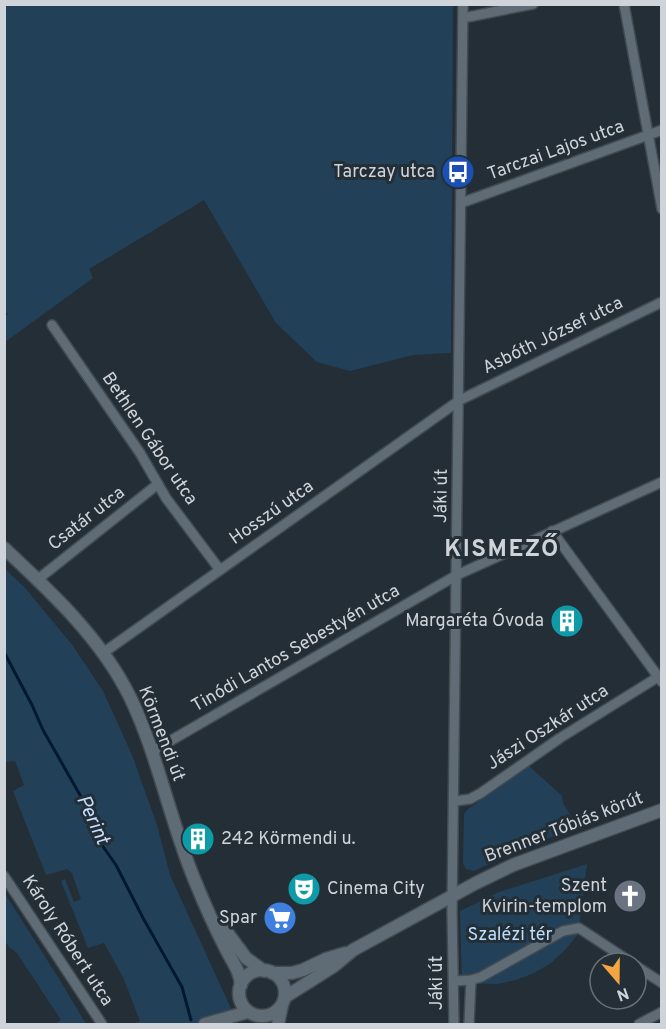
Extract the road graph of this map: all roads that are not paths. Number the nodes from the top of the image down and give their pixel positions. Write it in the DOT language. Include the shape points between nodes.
graph roads {
  1 [pos="463,4"];
  2 [pos="533,4"];
  3 [pos="624,4"];
  4 [pos="463,18"];
  5 [pos="662,130"];
  6 [pos="648,135"];
  7 [pos="462,203"];
  8 [pos="662,209"];
  9 [pos="662,302"];
  10 [pos="52,325"];
  11 [pos="460,400"];
  12 [pos="662,482"];
  13 [pos="158,484"];
  14 [pos="552,531"];
  15 [pos="4,548"];
  16 [pos="220,570"];
  17 [pos="457,575"];
  18 [pos="37,580"];
  19 [pos="104,653"];
  20 [pos="660,679"];
  21 [pos="151,752"];
  22 [pos="455,801"];
  23 [pos="662,810"];
  24 [pos="4,876"];
  25 [pos="453,895"];
  26 [pos="204,900"];
  27 [pos="353,950"];
  28 [pos="615,951"];
  29 [pos="268,972"];
  30 [pos="648,974"];
  31 [pos="471,980"];
  32 [pos="454,981"];
  33 [pos="662,983"];
  34 [pos="240,990"];
  35 [pos="283,1001"];
  36 [pos="662,1012"];
  37 [pos="254,1017"];
  38 [pos="214,1020"];
  39 [pos="102,1024"];
  40 [pos="278,1024"];
  41 [pos="454,1024"];
  42 [pos="469,1024"];
  43 [pos="639,1024"];
  1 -- 4 [label="street, Jáki út"];
  2 -- 4 [label="street"];
  3 -- 6 [label="street"];
  4 -- 7 [label="street, Jáki út"];
  5 -- 6 [label="street, Tarczai Lajos utca"];
  6 -- 7 [label="street, Tarczai Lajos utca"];
  6 -- 8 [label="street"];
  7 -- 11 [label="street, Jáki út"];
  9 -- 11 [label="street, Asbóth József utca"];
  10 -- 13 [label="street, Bethlen Gábor utca"];
  11 -- 16 [label="street, Hosszú utca"];
  11 -- 17 [label="street, Jáki út"];
  12 -- 14 [label="street, Tinódi Lantos Sebestyén utca"];
  13 -- 16 [label="street, Bethlen Gábor utca"];
  13 -- 18 [label="street, Csatár utca"];
  14 -- 17 [label="street, Tinódi Lantos Sebestyén utca"];
  14 -- 20 [label="street"];
  15 -- 18 [label="street, Körmendi út"];
  16 -- 19 [label="street, Hosszú utca"];
  17 -- 21 [label="street, Tinódi Lantos Sebestyén utca"];
  17 -- 22 [label="street, Jáki út"];
  18 -- 19 [label="street, Körmendi út"];
  19 -- 21 [label="street, Körmendi út" via="130,696"];
  20 -- 22 [label="street, Jászi Oszkár utca" via="560,738 481,793"];
  21 -- 26 [label="street, Körmendi út"];
  22 -- 25 [label="street, Jáki út"];
  23 -- 25 [label="street, Brenner Tóbiás körút" via="513,864"];
  24 -- 39 [label="street, Károly Róbert utca"];
  25 -- 27 [label="street, Brenner Tóbiás körút"];
  25 -- 32 [label="street, Jáki út"];
  26 -- 29 [label="street, Körmendi út" via="246,958"];
  26 -- 34 [label="street, Körmendi út" via="236,967"];
  27 -- 29 [label="street, Brenner Tóbiás körút" via="303,970"];
  27 -- 35 [label="street, Brenner Tóbiás körút"];
  28 -- 31 [label="street" via="579,928 563,931"];
  29 -- 34 [label="street" via="250,974"];
  29 -- 35 [label="street" via="283,984"];
  30 -- 33 [label="street"];
  31 -- 32 [label="street"];
  31 -- 42 [label="street, Jáki út"];
  32 -- 41 [label="street, Jáki út"];
  34 -- 37 [label="street" via="242,1005"];
  34 -- 38 [label="street" via="229,1009"];
  35 -- 37 [label="street" via="271,1015"];
  35 -- 40 [label="street"];
  36 -- 43 [label="street"];
  37 -- 38 [label="street"];
}
